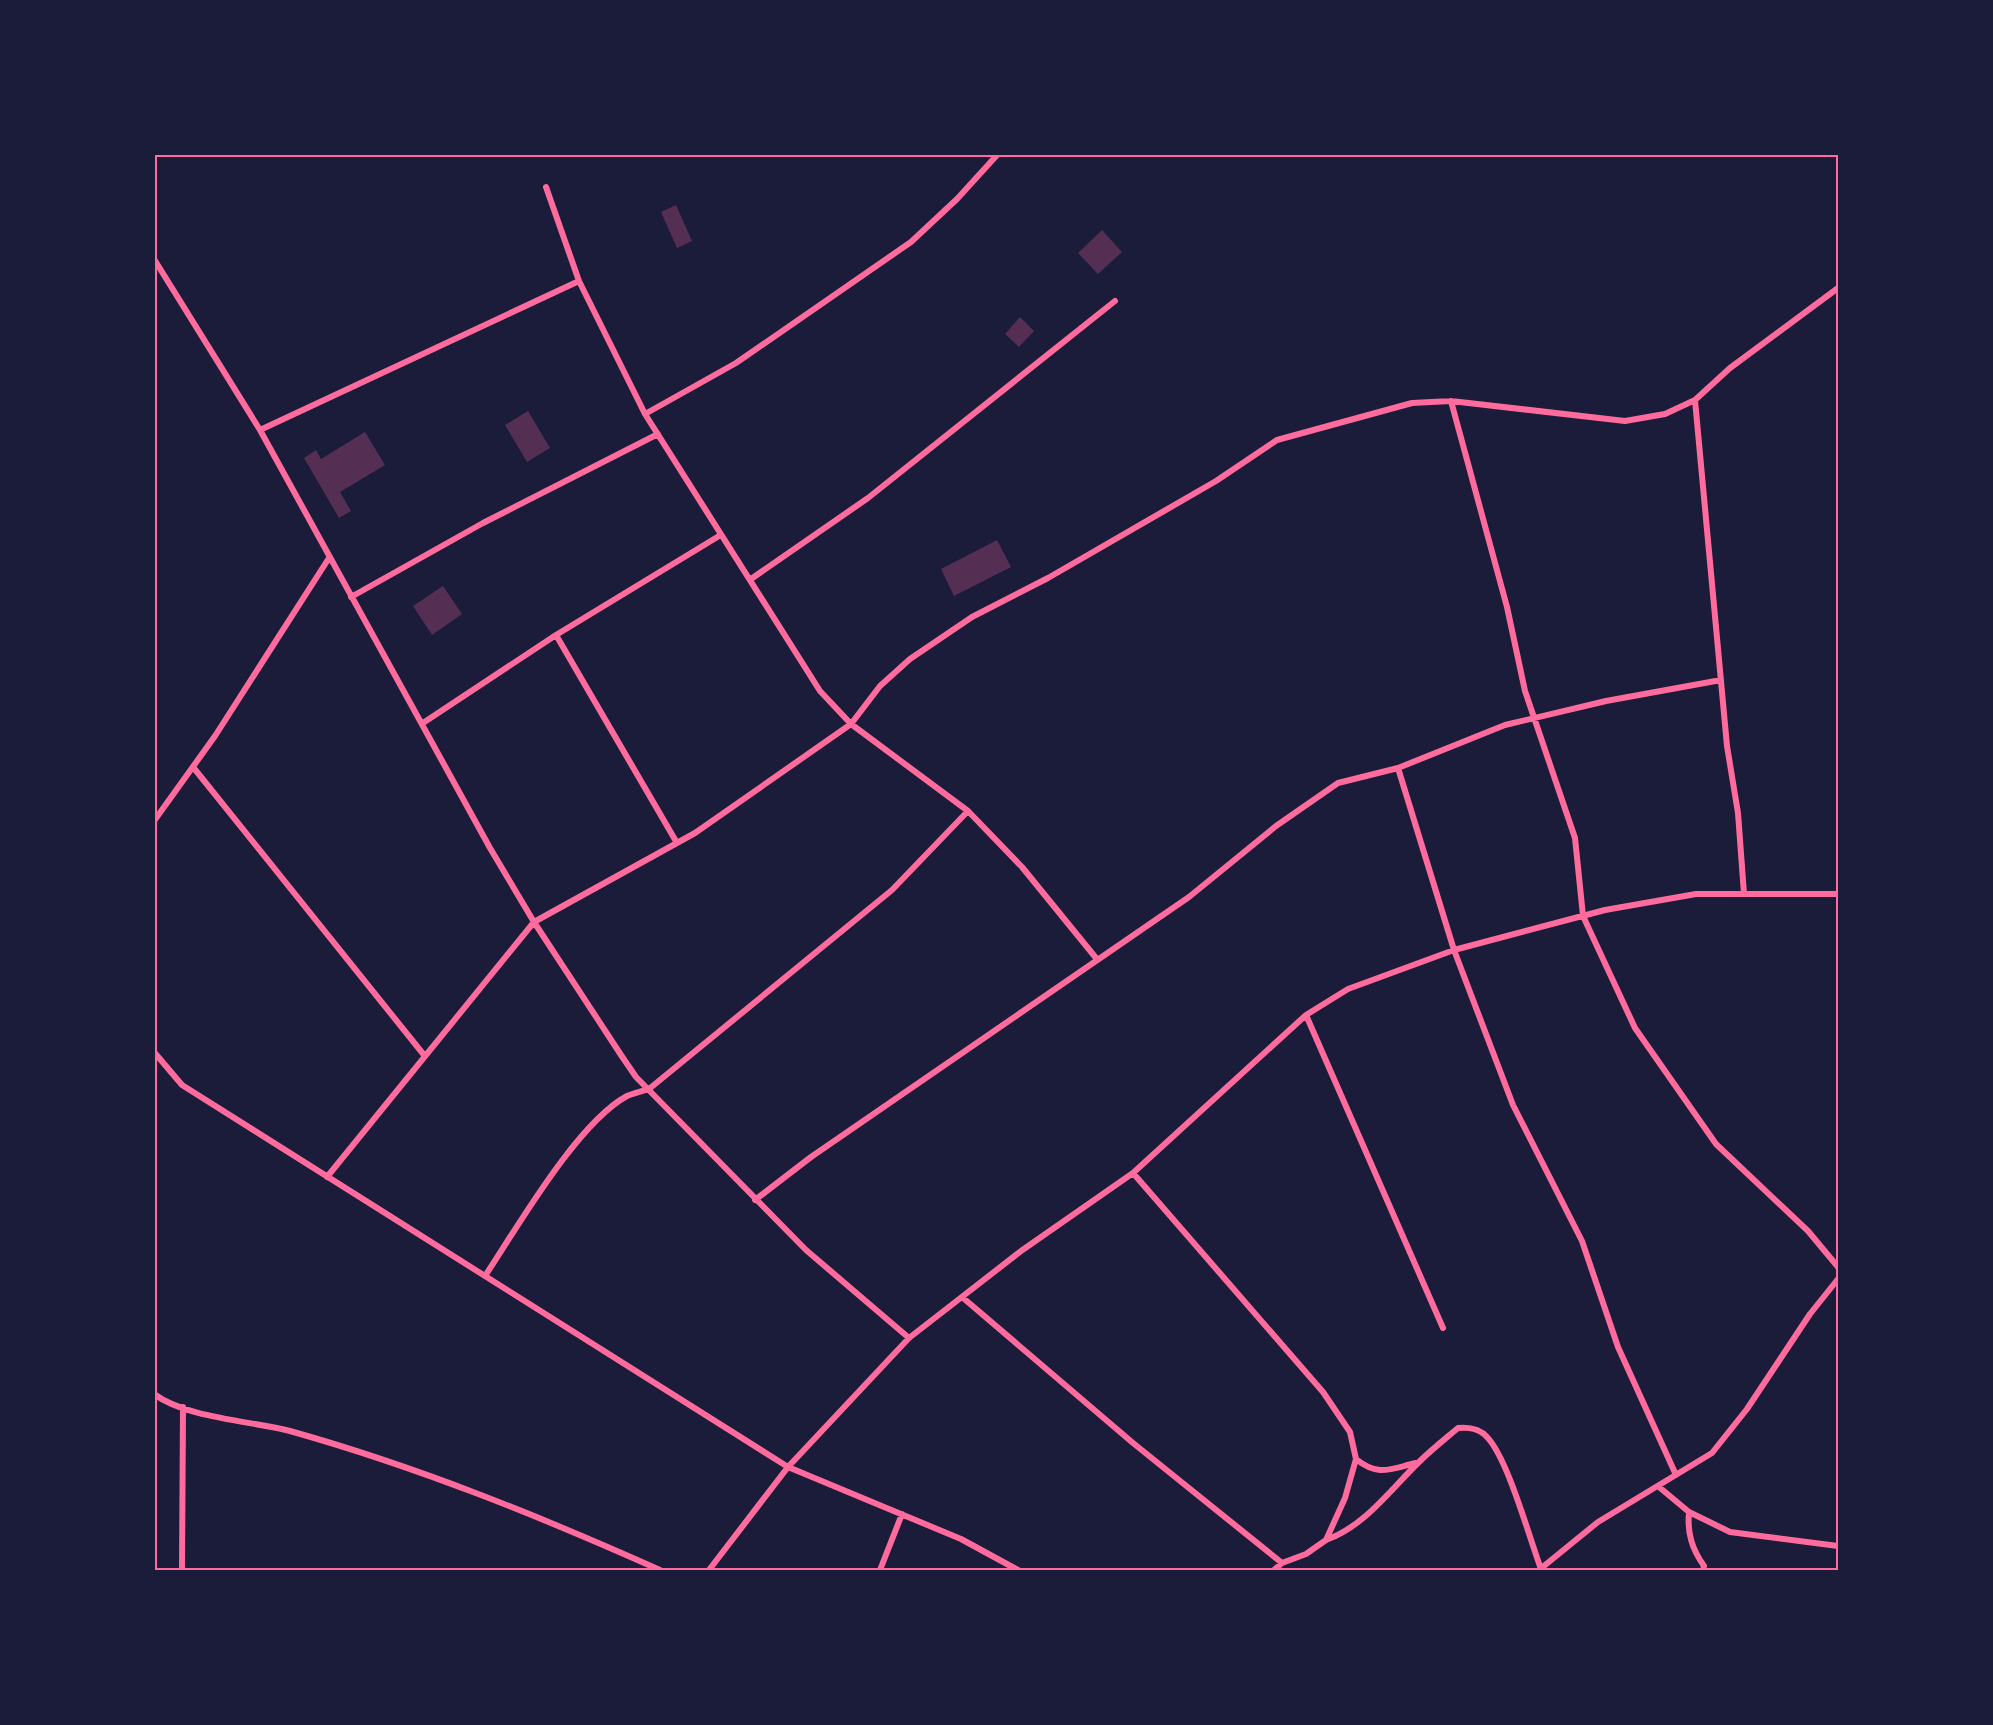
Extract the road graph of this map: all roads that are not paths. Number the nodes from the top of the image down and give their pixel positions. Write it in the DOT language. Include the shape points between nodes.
graph roads {
  1 [pos="998,154"];
  2 [pos="546,187"];
  3 [pos="154,259"];
  4 [pos="579,281"];
  5 [pos="1839,288"];
  6 [pos="1115,301"];
  7 [pos="1695,400"];
  8 [pos="1450,401"];
  9 [pos="645,414"];
  10 [pos="260,429"];
  11 [pos="658,434"];
  12 [pos="719,536"];
  13 [pos="329,558"];
  14 [pos="751,579"];
  15 [pos="351,597"];
  16 [pos="556,635"];
  17 [pos="1721,680"];
  18 [pos="1536,717"];
  19 [pos="423,723"];
  20 [pos="851,724"];
  21 [pos="193,767"];
  22 [pos="1398,768"];
  23 [pos="968,811"];
  24 [pos="154,821"];
  25 [pos="677,843"];
  26 [pos="1744,894"];
  27 [pos="1839,894"];
  28 [pos="1583,916"];
  29 [pos="534,922"];
  30 [pos="1454,950"];
  31 [pos="1096,958"];
  32 [pos="1306,1015"];
  33 [pos="154,1052"];
  34 [pos="424,1055"];
  35 [pos="649,1089"];
  36 [pos="1133,1173"];
  37 [pos="327,1177"];
  38 [pos="755,1200"];
  39 [pos="1839,1268"];
  40 [pos="485,1276"];
  41 [pos="1839,1279"];
  42 [pos="962,1297"];
  43 [pos="1443,1328"];
  44 [pos="909,1338"];
  45 [pos="154,1394"];
  46 [pos="183,1407"];
  47 [pos="1356,1459"];
  48 [pos="1418,1463"];
  49 [pos="788,1467"];
  50 [pos="1676,1475"];
  51 [pos="1659,1487"];
  52 [pos="1689,1512"];
  53 [pos="902,1514"];
  54 [pos="1326,1540"];
  55 [pos="1839,1546"];
  56 [pos="1282,1563"];
  57 [pos="182,1570"];
  58 [pos="660,1570"];
  59 [pos="709,1570"];
  60 [pos="880,1570"];
  61 [pos="1018,1570"];
  62 [pos="1274,1570"];
  63 [pos="1540,1570"];
  64 [pos="1703,1570"];
  1 -- 9 [label="street" via="911,242 736,363"];
  2 -- 4 [label="street"];
  3 -- 10 [label="street"];
  4 -- 9 [label="street"];
  4 -- 10 [label="street"];
  5 -- 7 [label="street" via="1730,368"];
  6 -- 14 [label="street" via="868,498"];
  7 -- 8 [label="street" via="1665,414 1625,421"];
  7 -- 17 [label="street"];
  8 -- 18 [label="street" via="1507,607 1525,691"];
  8 -- 20 [label="street" via="1413,403 1277,440 1167,510 972,617 910,659 880,686"];
  9 -- 11 [label="street"];
  10 -- 13 [label="street"];
  11 -- 12 [label="street"];
  11 -- 15 [label="street" via="483,523"];
  12 -- 14 [label="street"];
  12 -- 16 [label="street"];
  13 -- 15 [label="street"];
  13 -- 21 [label="street"];
  14 -- 20 [label="street" via="819,691"];
  15 -- 19 [label="street"];
  16 -- 19 [label="street"];
  16 -- 25 [label="street"];
  17 -- 18 [label="street"];
  17 -- 26 [label="street"];
  18 -- 22 [label="street" via="1505,724"];
  18 -- 28 [label="street" via="1575,838"];
  19 -- 29 [label="street"];
  20 -- 23 [label="street"];
  20 -- 25 [label="street"];
  21 -- 24 [label="street"];
  21 -- 34 [label="street"];
  22 -- 30 [label="street"];
  22 -- 31 [label="street" via="1338,783 1276,826 1188,897"];
  23 -- 31 [label="street" via="1022,867"];
  23 -- 35 [label="street" via="892,890"];
  25 -- 29 [label="street"];
  26 -- 27 [label="street"];
  26 -- 28 [label="street" via="1696,894"];
  28 -- 30 [label="street"];
  28 -- 39 [label="street" via="1635,1028 1716,1144 1808,1231"];
  29 -- 34 [label="street"];
  29 -- 35 [label="street" via="621,1055"];
  30 -- 32 [label="street" via="1347,989"];
  30 -- 50 [label="street" via="1513,1105 1582,1241 1618,1347"];
  31 -- 38 [label="street"];
  32 -- 36 [label="street"];
  32 -- 43 [label="street"];
  33 -- 37 [label="street" via="182,1085"];
  34 -- 37 [label="street"];
  35 -- 38 [label="street"];
  35 -- 40 [label="street" via="627,1096 600,1118 561,1162"];
  36 -- 42 [label="street"];
  36 -- 47 [label="street" via="1323,1392 1350,1432"];
  37 -- 40 [label="street"];
  38 -- 44 [label="street" via="806,1250"];
  40 -- 49 [label="street"];
  41 -- 50 [label="street" via="1810,1314 1748,1409 1712,1453"];
  42 -- 44 [label="street"];
  42 -- 56 [label="street"];
  44 -- 49 [label="street"];
  45 -- 46 [label="street"];
  46 -- 57 [label="street"];
  46 -- 58 [label="street" via="289,1431 471,1489"];
  47 -- 48 [label="street" via="1369,1469 1382,1471"];
  47 -- 54 [label="street" via="1345,1498"];
  48 -- 54 [label="street" via="1388,1496 1344,1533"];
  48 -- 63 [label="street" via="1458,1428 1472,1427 1486,1435 1499,1452"];
  49 -- 53 [label="street"];
  49 -- 59 [label="street"];
  50 -- 51 [label="street"];
  51 -- 52 [label="street"];
  51 -- 63 [label="street" via="1598,1522"];
  52 -- 55 [label="street" via="1730,1532"];
  52 -- 64 [label="street" via="1693,1551"];
  53 -- 60 [label="street"];
  53 -- 61 [label="street" via="961,1539"];
  54 -- 56 [label="street" via="1306,1554"];
  56 -- 62 [label="street"];
}
